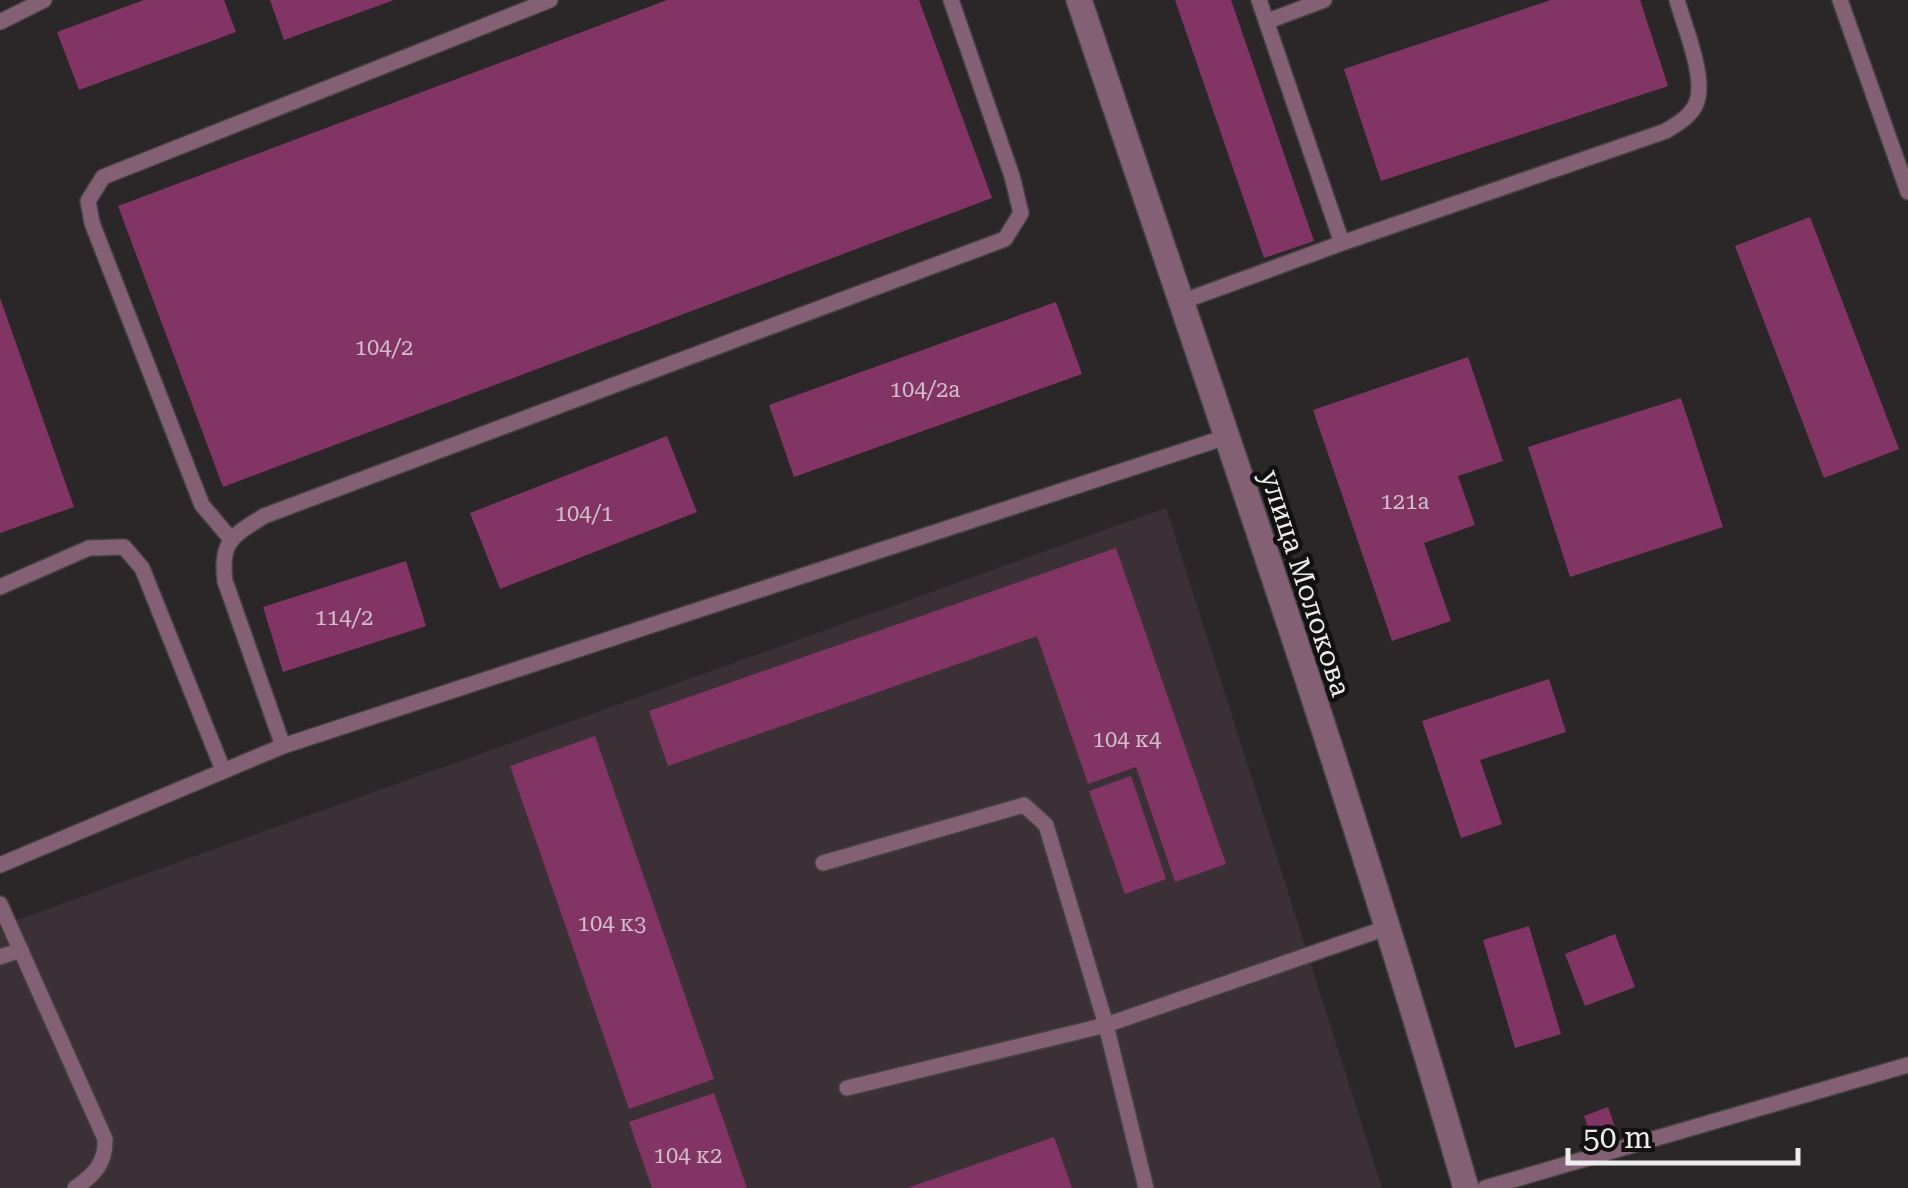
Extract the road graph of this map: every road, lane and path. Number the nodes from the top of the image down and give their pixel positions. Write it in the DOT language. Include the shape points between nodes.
graph roads {
  1 [pos="44,0"];
  2 [pos="550,0"];
  3 [pos="951,0"];
  4 [pos="1080,0"];
  5 [pos="1260,0"];
  6 [pos="1324,0"];
  7 [pos="1676,0"];
  8 [pos="1840,0"];
  9 [pos="1268,20"];
  10 [pos="0,22"];
  11 [pos="1908,192"];
  12 [pos="1342,243"];
  13 [pos="1181,302"];
  14 [pos="1226,437"];
  15 [pos="230,538"];
  16 [pos="0,587"];
  17 [pos="283,746"];
  18 [pos="222,770"];
  19 [pos="823,863"];
  20 [pos="0,865"];
  21 [pos="0,904"];
  22 [pos="1386,928"];
  23 [pos="20,950"];
  24 [pos="0,957"];
  25 [pos="1106,1025"];
  26 [pos="1908,1065"];
  27 [pos="847,1088"];
  28 [pos="75,1188"];
  29 [pos="1146,1188"];
  30 [pos="1466,1188"];
  31 [pos="1485,1188"];
  1 -- 10 [label="lane"];
  2 -- 15 [label="lane" via="103,177 88,201 202,505"];
  3 -- 15 [label="lane" via="1021,212 1005,239 264,516"];
  4 -- 13 [label="street, улица Молокова"];
  5 -- 9 [label="lane"];
  6 -- 9 [label="lane"];
  7 -- 12 [label="lane" via="1699,80 1696,103 1684,119 1666,131"];
  8 -- 11 [label="lane"];
  9 -- 12 [label="lane"];
  12 -- 13 [label="lane"];
  13 -- 14 [label="street, улица Молокова"];
  14 -- 17 [label="lane"];
  14 -- 22 [label="street, улица Молокова"];
  15 -- 17 [label="lane" via="222,559 225,581"];
  16 -- 18 [label="lane" via="89,548 124,547 142,568"];
  17 -- 18 [label="lane"];
  18 -- 20 [label="lane"];
  19 -- 25 [label="lane" via="1024,806 1046,825"];
  21 -- 23 [label="lane"];
  22 -- 25 [label="lane"];
  22 -- 30 [label="street, улица Молокова"];
  23 -- 24 [label="lane"];
  23 -- 28 [label="lane" via="105,1139 106,1155"];
  25 -- 27 [label="lane"];
  25 -- 29 [label="lane"];
  26 -- 31 [label="lane"];
}
